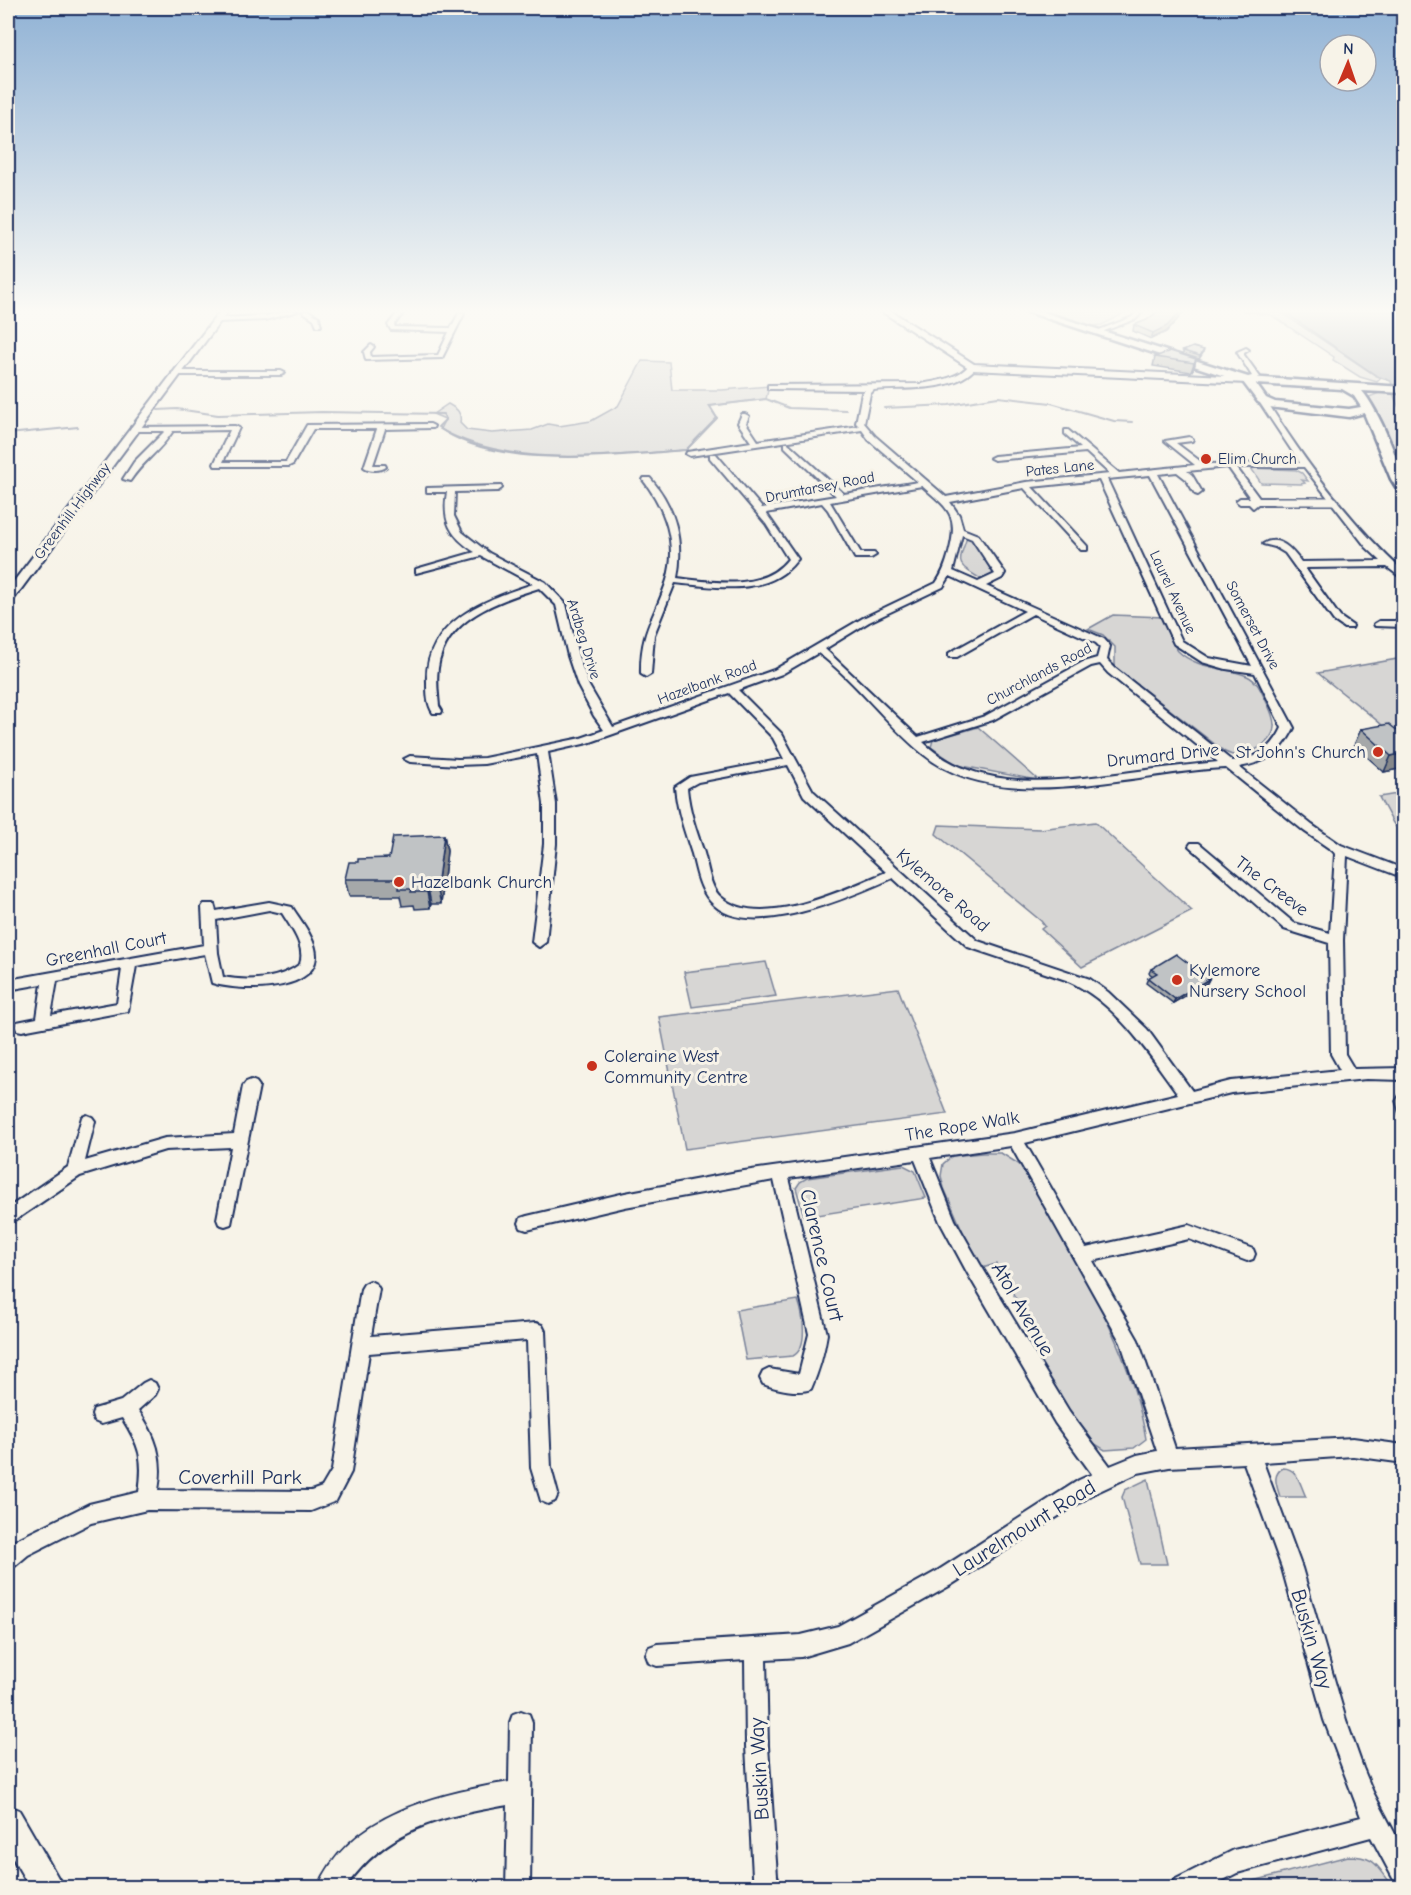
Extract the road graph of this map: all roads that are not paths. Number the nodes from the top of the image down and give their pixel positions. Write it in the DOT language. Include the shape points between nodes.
graph roads {
  1 [pos="156,399"];
  2 [pos="865,399"];
  3 [pos="1367,399"];
  4 [pos="1262,400"];
  5 [pos="1286,408"];
  6 [pos="1368,409"];
  7 [pos="1349,413"];
  8 [pos="1274,416"];
  9 [pos="741,418"];
  10 [pos="1374,424"];
  11 [pos="382,426"];
  12 [pos="430,426"];
  13 [pos="862,428"];
  14 [pos="134,429"];
  15 [pos="170,429"];
  16 [pos="1068,432"];
  17 [pos="1189,439"];
  18 [pos="756,444"];
  19 [pos="788,445"];
  20 [pos="1087,450"];
  21 [pos="690,454"];
  22 [pos="713,456"];
  23 [pos="994,458"];
  24 [pos="289,464"];
  25 [pos="1230,465"];
  26 [pos="1306,465"];
  27 [pos="382,467"];
  28 [pos="1202,467"];
  29 [pos="1180,470"];
  30 [pos="283,472"];
  31 [pos="1153,472"];
  32 [pos="1117,476"];
  33 [pos="1101,477"];
  34 [pos="127,479"];
  35 [pos="647,480"];
  36 [pos="924,483"];
  37 [pos="1026,485"];
  38 [pos="498,488"];
  39 [pos="1404,489"];
  40 [pos="430,490"];
  41 [pos="451,491"];
  42 [pos="1198,492"];
  43 [pos="842,497"];
  44 [pos="825,500"];
  45 [pos="944,500"];
  46 [pos="1240,501"];
  47 [pos="1275,501"];
  48 [pos="1334,501"];
  49 [pos="1254,503"];
  50 [pos="761,511"];
  51 [pos="959,531"];
  52 [pos="1268,544"];
  53 [pos="1084,548"];
  54 [pos="482,553"];
  55 [pos="871,555"];
  56 [pos="1389,564"];
  57 [pos="1299,565"];
  58 [pos="419,571"];
  59 [pos="948,572"];
  60 [pos="1404,578"];
  61 [pos="672,580"];
  62 [pos="542,584"];
  63 [pos="980,585"];
  64 [pos="8,597"];
  65 [pos="1034,610"];
  66 [pos="1379,624"];
  67 [pos="1404,624"];
  68 [pos="1348,626"];
  69 [pos="819,649"];
  70 [pos="953,655"];
  71 [pos="1102,660"];
  72 [pos="1259,670"];
  73 [pos="646,674"];
  74 [pos="732,690"];
  75 [pos="437,711"];
  76 [pos="611,732"];
  77 [pos="916,741"];
  78 [pos="542,751"];
  79 [pos="410,759"];
  80 [pos="791,762"];
  81 [pos="1229,765"];
  82 [pos="1194,846"];
  83 [pos="1337,848"];
  84 [pos="896,872"];
  85 [pos="1404,874"];
  86 [pos="1336,940"];
  87 [pos="539,942"];
  88 [pos="211,948"];
  89 [pos="130,963"];
  90 [pos="50,979"];
  91 [pos="8,985"];
  92 [pos="43,1022"];
  93 [pos="22,1026"];
  94 [pos="1404,1074"];
  95 [pos="1350,1075"];
  96 [pos="251,1086"];
  97 [pos="1188,1097"];
  98 [pos="87,1121"];
  99 [pos="1015,1139"];
  100 [pos="240,1140"];
  101 [pos="920,1153"];
  102 [pos="75,1171"];
  103 [pos="780,1173"];
  104 [pos="8,1216"];
  105 [pos="225,1219"];
  106 [pos="527,1223"];
  107 [pos="1247,1254"];
  108 [pos="1081,1257"];
  109 [pos="370,1289"];
  110 [pos="362,1345"];
  111 [pos="769,1378"];
  112 [pos="149,1389"];
  113 [pos="126,1408"];
  114 [pos="101,1415"];
  115 [pos="1250,1452"];
  116 [pos="1404,1454"];
  117 [pos="1169,1458"];
  118 [pos="1106,1477"];
  119 [pos="548,1494"];
  120 [pos="147,1500"];
  121 [pos="8,1559"];
  122 [pos="755,1650"];
  123 [pos="657,1654"];
  124 [pos="521,1722"];
  125 [pos="519,1792"];
  126 [pos="1377,1824"];
  127 [pos="10,1832"];
  128 [pos="1404,1876"];
  129 [pos="48,1887"];
  130 [pos="330,1887"];
  131 [pos="518,1887"];
  132 [pos="769,1887"];
  133 [pos="1182,1887"];
  1 -- 14 [label="main road, Greenhill Highway"];
  2 -- 13 [label="street"];
  3 -- 6 [label="main road"];
  4 -- 5 [label="main road"];
  4 -- 8 [label="street"];
  5 -- 7 [label="main road"];
  5 -- 8 [label="street"];
  6 -- 7 [label="main road"];
  6 -- 10 [label="main road"];
  7 -- 10 [label="main road"];
  8 -- 26 [label="street"];
  9 -- 18 [label="street"];
  10 -- 39 [label="main road"];
  11 -- 12 [label="street"];
  11 -- 24 [label="street" via="310,427"];
  11 -- 27 [label="street" via="368,467"];
  13 -- 18 [label="street"];
  13 -- 36 [label="street"];
  14 -- 15 [label="street"];
  14 -- 64 [label="main road, Greenhill Highway"];
  15 -- 24 [label="street" via="235,428 218,464"];
  15 -- 34 [label="street" via="164,440 135,464"];
  16 -- 20 [label="street"];
  17 -- 28 [label="street" via="1169,441"];
  18 -- 21 [label="street"];
  19 -- 43 [label="street"];
  20 -- 23 [label="street"];
  20 -- 32 [label="street"];
  22 -- 50 [label="street"];
  24 -- 30 [label="street"];
  25 -- 26 [label="street, Pates Lane"];
  25 -- 28 [label="street, Pates Lane"];
  25 -- 49 [label="street"];
  26 -- 48 [label="street"];
  28 -- 29 [label="street, Pates Lane"];
  29 -- 31 [label="street, Pates Lane"];
  29 -- 42 [label="street"];
  31 -- 32 [label="street, Pates Lane"];
  31 -- 72 [label="street, Somerset Drive"];
  32 -- 33 [label="street, Pates Lane"];
  33 -- 37 [label="street, Pates Lane"];
  33 -- 72 [label="street, Laurel Avenue" via="1178,642 1186,651 1206,660"];
  35 -- 61 [label="street" via="667,506 675,532"];
  36 -- 43 [label="street, Drumtarsey Road"];
  36 -- 45 [label="street"];
  37 -- 45 [label="street, Pates Lane"];
  37 -- 53 [label="street"];
  38 -- 41 [label="street"];
  40 -- 41 [label="street"];
  41 -- 54 [label="street, Ardbeg Drive" via="449,518 460,535"];
  43 -- 44 [label="street, Drumtarsey Road"];
  44 -- 50 [label="street, Drumtarsey Road"];
  44 -- 55 [label="street" via="858,556"];
  45 -- 51 [label="street" via="955,515"];
  46 -- 49 [label="street"];
  47 -- 48 [label="street"];
  47 -- 49 [label="street"];
  48 -- 56 [label="street"];
  50 -- 61 [label="street, Drumtarsey Road" via="793,559 780,574 746,584"];
  51 -- 59 [label="street"];
  51 -- 63 [label="street" via="975,537 999,573"];
  52 -- 57 [label="street" via="1288,551"];
  54 -- 58 [label="street"];
  54 -- 62 [label="street, Ardbeg Drive"];
  56 -- 57 [label="street"];
  56 -- 60 [label="street"];
  57 -- 68 [label="street" via="1337,619"];
  59 -- 63 [label="street, Churchlands Road"];
  59 -- 69 [label="street, Hazelbank Road" via="940,585 866,620"];
  61 -- 73 [label="street" via="648,632"];
  62 -- 75 [label="street" via="494,599 455,626 439,646 432,666"];
  62 -- 76 [label="street, Ardbeg Drive" via="561,604 579,679"];
  63 -- 65 [label="street, Churchlands Road"];
  65 -- 70 [label="street"];
  65 -- 71 [label="street, Churchlands Road" via="1100,641 1105,646"];
  66 -- 67 [label="street"];
  69 -- 74 [label="street, Hazelbank Road" via="778,672"];
  69 -- 77 [label="street, Drumard Drive"];
  71 -- 77 [label="street, Churchlands Road" via="1087,664 989,718"];
  71 -- 81 [label="street"];
  72 -- 81 [label="street, Somerset Drive" via="1288,728 1279,745 1258,758"];
  74 -- 76 [label="street, Hazelbank Road"];
  74 -- 80 [label="street, Kylemore Road" via="778,736"];
  76 -- 78 [label="street, Hazelbank Road"];
  77 -- 81 [label="street, Drumard Drive" via="945,764 970,775 1024,786"];
  78 -- 79 [label="street, Hazelbank Road" via="484,761"];
  78 -- 87 [label="street" via="550,804 550,844"];
  80 -- 84 [label="street, Kylemore Road" via="816,801"];
  80 -- 84 [label="street" via="694,779 681,788 682,802 716,899 732,910 759,915 838,898"];
  81 -- 83 [label="street, Drumard Drive"];
  82 -- 86 [label="street, The Creeve" via="1289,926"];
  83 -- 85 [label="street, Drumard Drive"];
  83 -- 86 [label="street" via="1341,854"];
  84 -- 97 [label="street, Kylemore Road" via="973,944 1084,982 1103,996 1142,1033"];
  86 -- 95 [label="street" via="1338,1054"];
  88 -- 88 [label="street" via="209,912 280,907 287,910 309,958 303,971 293,976 246,986 225,984 217,980"];
  88 -- 89 [label="street, Greenhall Court"];
  89 -- 90 [label="street, Greenhall Court"];
  89 -- 92 [label="street" via="123,1007"];
  90 -- 91 [label="street, Greenhall Court"];
  90 -- 92 [label="street"];
  92 -- 93 [label="street"];
  94 -- 95 [label="street, The Rope Walk"];
  95 -- 97 [label="street, The Rope Walk" via="1231,1087"];
  96 -- 100 [label="street"];
  97 -- 99 [label="street, The Rope Walk"];
  98 -- 102 [label="street"];
  99 -- 101 [label="street, The Rope Walk"];
  99 -- 108 [label="street"];
  100 -- 102 [label="street" via="165,1144"];
  100 -- 105 [label="street"];
  101 -- 103 [label="street, The Rope Walk"];
  101 -- 118 [label="street, Atol Avenue" via="948,1222 980,1279 1062,1417"];
  102 -- 104 [label="street"];
  103 -- 106 [label="street, The Rope Walk" via="675,1190"];
  103 -- 111 [label="street, Clarence Court" via="818,1334 805,1383"];
  107 -- 108 [label="street" via="1189,1232"];
  108 -- 117 [label="street" via="1129,1340"];
  109 -- 110 [label="street, Coverhill Park"];
  110 -- 119 [label="street" via="536,1331 541,1468"];
  110 -- 120 [label="street, Coverhill Park" via="341,1472 329,1494 311,1501"];
  112 -- 113 [label="street"];
  113 -- 114 [label="street"];
  113 -- 120 [label="street" via="148,1442 153,1469"];
  115 -- 116 [label="street, Laurelmount Road" via="1353,1447"];
  115 -- 117 [label="street, Laurelmount Road"];
  115 -- 126 [label="street, Buskin Way" via="1292,1568 1335,1720"];
  117 -- 118 [label="street, Laurelmount Road" via="1137,1464"];
  118 -- 122 [label="street, Laurelmount Road" via="944,1578 841,1636 801,1646"];
  120 -- 121 [label="street, Coverhill Park" via="89,1514 21,1548"];
  122 -- 123 [label="street, Laurelmount Road"];
  122 -- 132 [label="street, Buskin Way" via="757,1746 765,1876"];
  124 -- 125 [label="street"];
  125 -- 130 [label="street" via="465,1801 408,1819 372,1840"];
  125 -- 131 [label="street"];
  126 -- 128 [label="street, Buskin Way"];
  126 -- 133 [label="street" via="1234,1862"];
  127 -- 129 [label="main road"];
}
